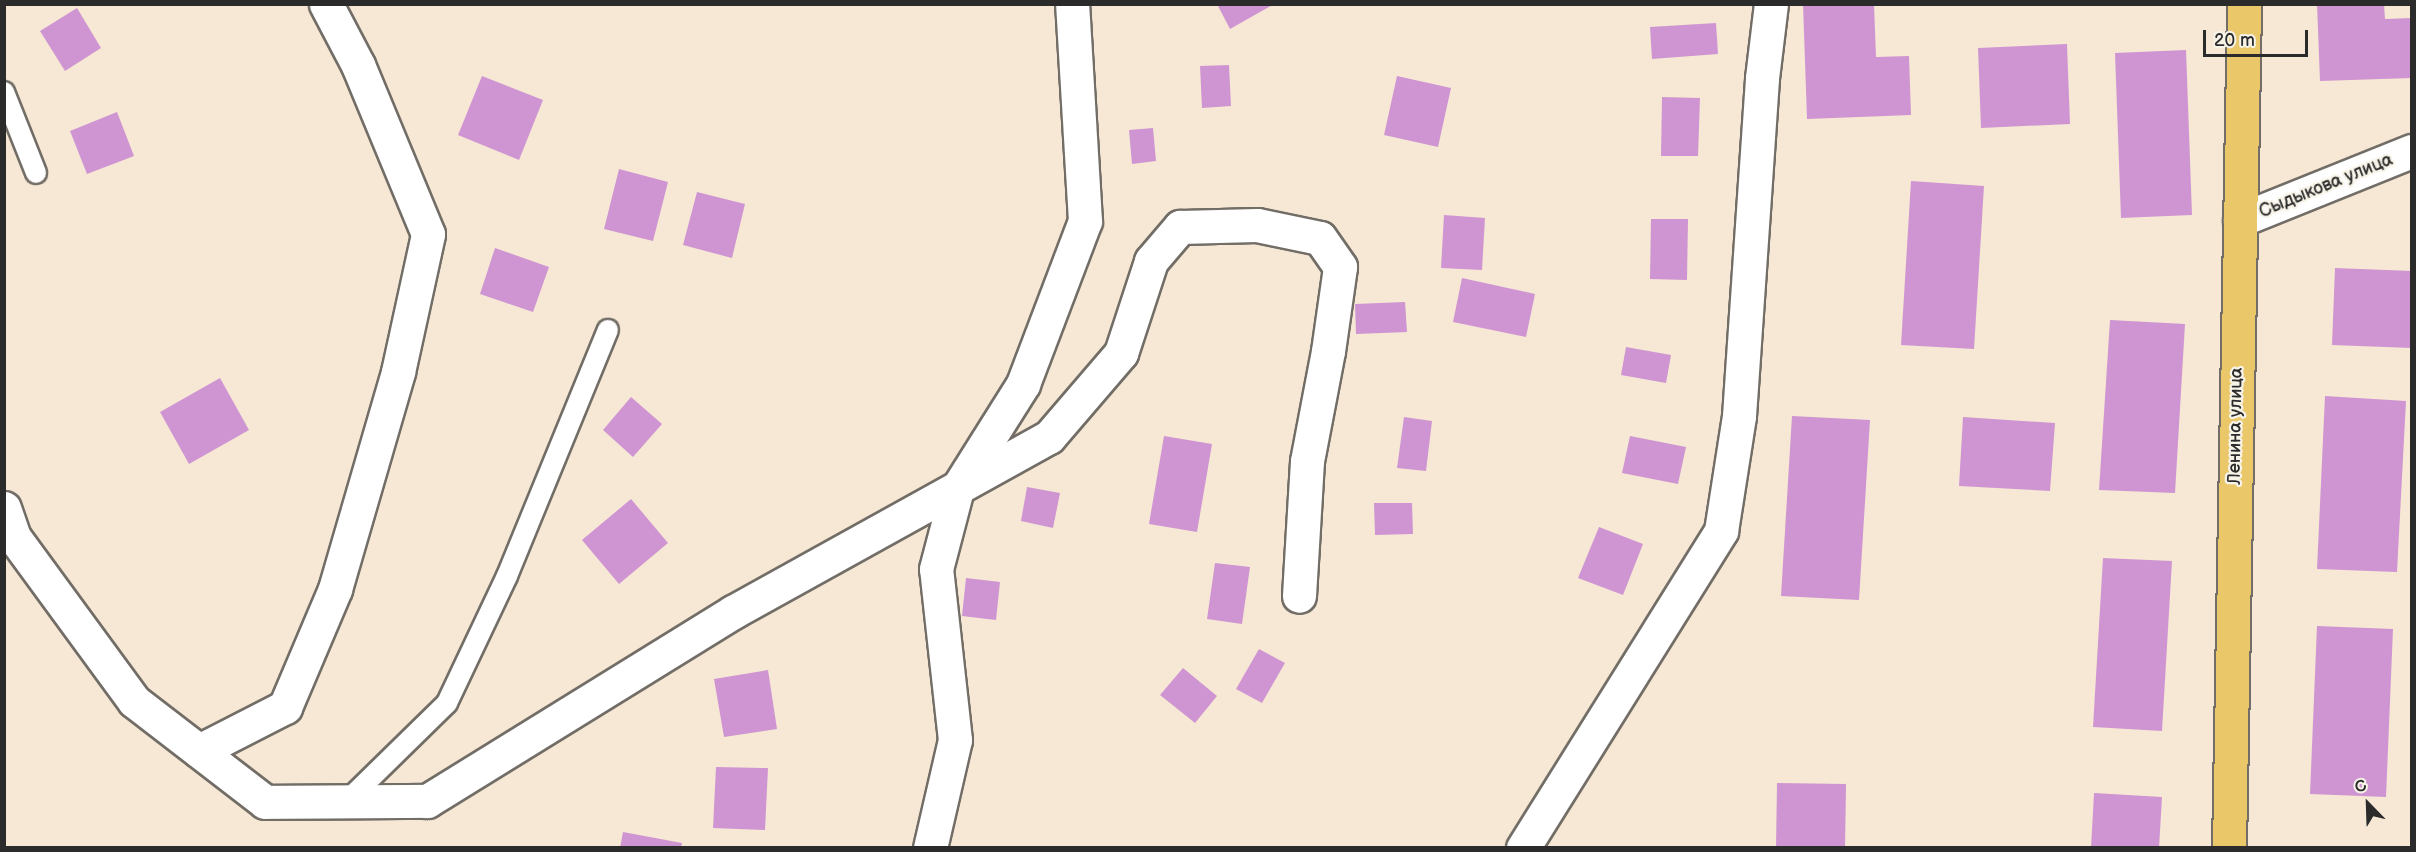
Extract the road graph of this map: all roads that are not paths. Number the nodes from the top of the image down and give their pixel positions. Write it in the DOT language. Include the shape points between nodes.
graph roads {
  1 [pos="326,4"];
  2 [pos="1072,4"];
  3 [pos="1771,4"];
  4 [pos="2244,4"];
  5 [pos="4,92"];
  6 [pos="2412,151"];
  7 [pos="36,173"];
  8 [pos="2240,220"];
  9 [pos="608,330"];
  10 [pos="957,489"];
  11 [pos="4,508"];
  12 [pos="1299,596"];
  13 [pos="199,751"];
  14 [pos="346,802"];
  15 [pos="930,848"];
  16 [pos="1523,848"];
  17 [pos="2229,848"];
  1 -- 13 [label="street" via="358,65 428,234 398,372 334,589 285,707"];
  2 -- 10 [label="street" via="1084,221 1023,384"];
  3 -- 16 [label="street" via="1762,78 1740,416 1721,531"];
  4 -- 8 [label="main road, Ленина улица"];
  5 -- 7 [label="lane"];
  6 -- 8 [label="street, Сыдыкова улица"];
  8 -- 17 [label="main road, Ленина улица"];
  9 -- 14 [label="lane" via="507,576 447,703"];
  10 -- 12 [label="street" via="1049,437 1121,353 1151,261 1180,227 1257,225 1320,238 1340,267 1307,460"];
  10 -- 14 [label="street" via="733,612 427,801"];
  10 -- 15 [label="street" via="936,569 956,740"];
  11 -- 13 [label="street" via="14,537 134,701"];
  13 -- 14 [label="street" via="265,802"];
}
